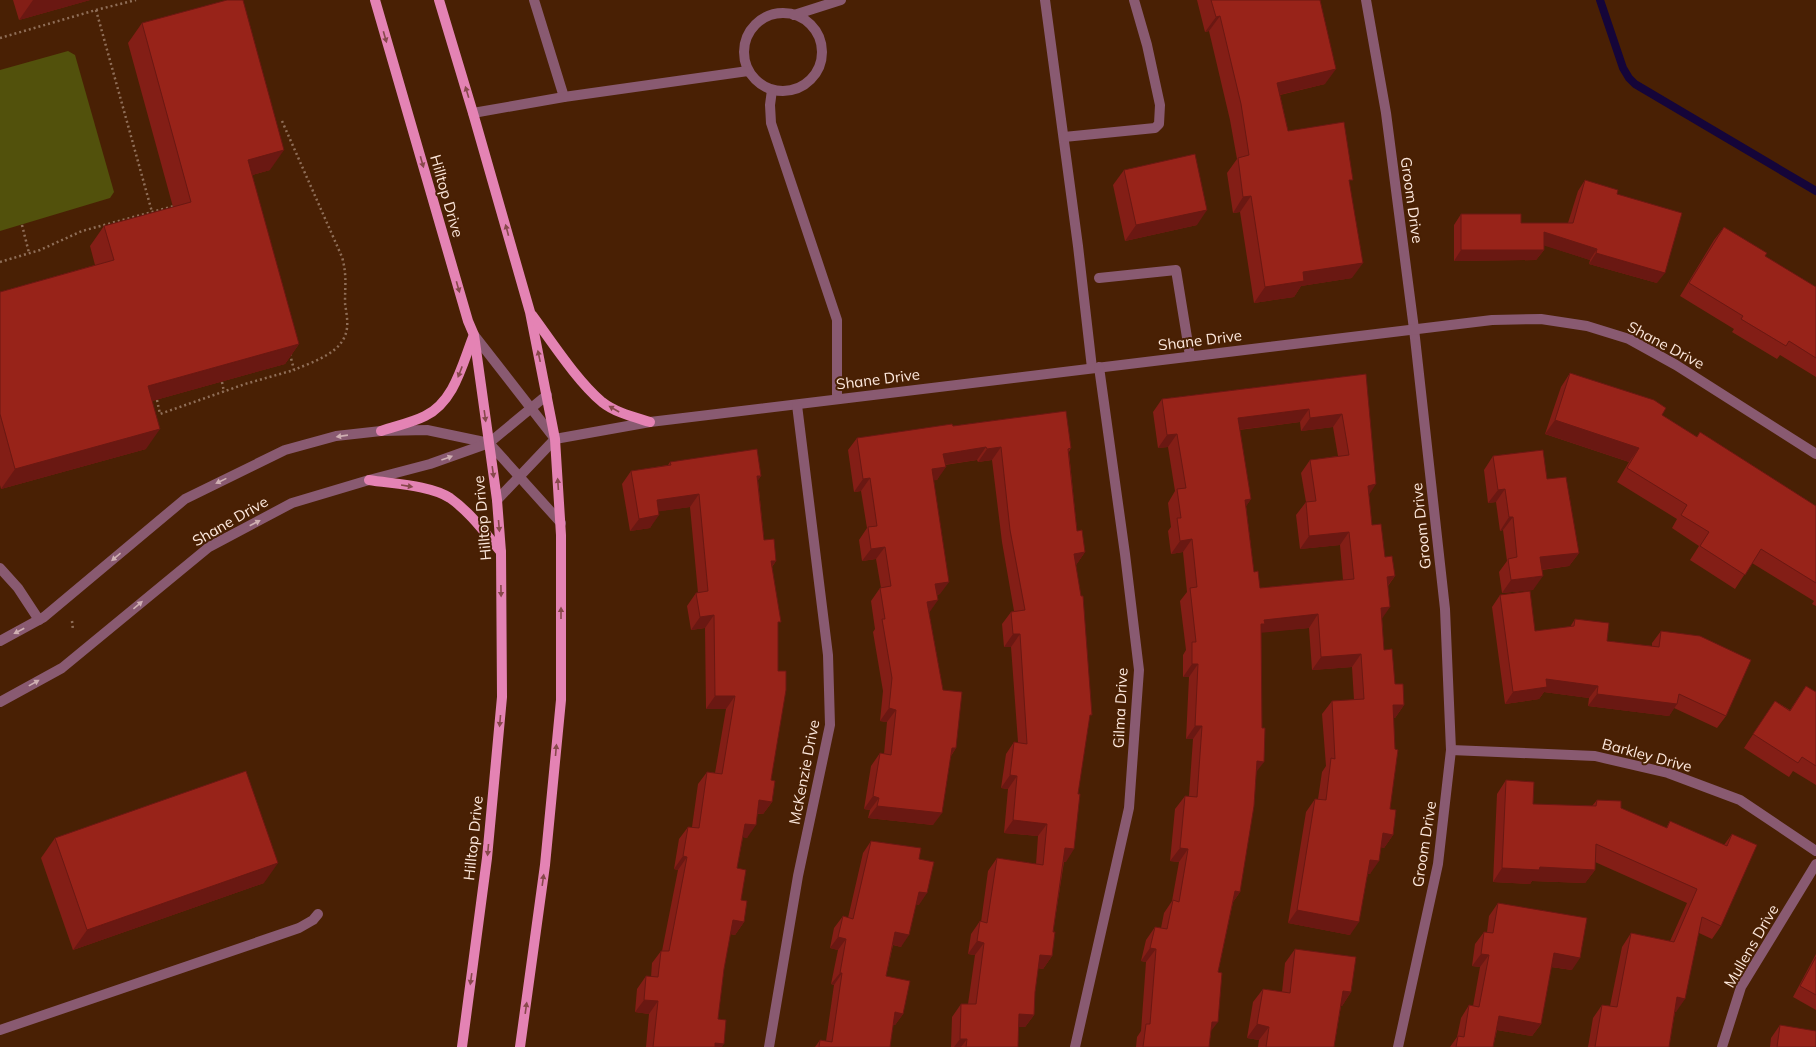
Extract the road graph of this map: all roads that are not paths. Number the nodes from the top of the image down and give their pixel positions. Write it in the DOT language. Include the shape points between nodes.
graph roads {
  1 [pos="375,0"];
  2 [pos="438,0"];
  3 [pos="534,0"];
  4 [pos="841,0"];
  5 [pos="1045,0"];
  6 [pos="1134,0"];
  7 [pos="1366,0"];
  8 [pos="794,15"];
  9 [pos="748,71"];
  10 [pos="772,90"];
  11 [pos="564,97"];
  12 [pos="473,113"];
  13 [pos="1064,137"];
  14 [pos="1099,278"];
  15 [pos="530,312"];
  16 [pos="1414,329"];
  17 [pos="474,335"];
  18 [pos="1190,356"];
  19 [pos="1096,368"];
  20 [pos="547,395"];
  21 [pos="837,399"];
  22 [pos="797,404"];
  23 [pos="531,408"];
  24 [pos="650,422"];
  25 [pos="381,431"];
  26 [pos="555,439"];
  27 [pos="489,443"];
  28 [pos="1816,454"];
  29 [pos="519,476"];
  30 [pos="369,480"];
  31 [pos="496,500"];
  32 [pos="561,523"];
  33 [pos="501,552"];
  34 [pos="0,568"];
  35 [pos="39,620"];
  36 [pos="0,641"];
  37 [pos="0,702"];
  38 [pos="1451,750"];
  39 [pos="1816,851"];
  40 [pos="1816,864"];
  41 [pos="318,914"];
  42 [pos="0,1030"];
  43 [pos="462,1047"];
  44 [pos="520,1047"];
  45 [pos="769,1047"];
  46 [pos="1075,1047"];
  47 [pos="1398,1047"];
  48 [pos="1722,1047"];
  1 -- 17 [label="main road, Hilltop Drive, one-way"];
  12 -- 2 [label="main road, one-way"];
  3 -- 11 [label="street"];
  4 -- 8 [label="street"];
  5 -- 13 [label="street, Gilma Drive"];
  6 -- 13 [label="street" via="1160,105 1159,124 1155,128"];
  7 -- 16 [label="street, Groom Drive" via="1386,113"];
  8 -- 9 [label="street" via="779,13 764,18 753,28 746,41 744,56"];
  8 -- 10 [label="street" via="808,22 817,34 822,48 821,64 813,77 801,87 787,92"];
  9 -- 10 [label="street" via="758,83"];
  9 -- 11 [label="street"];
  10 -- 21 [label="street" via="771,123 837,320"];
  11 -- 12 [label="street"];
  15 -- 12 [label="main road, one-way"];
  13 -- 19 [label="street, Gilma Drive"];
  14 -- 18 [label="street" via="1176,270"];
  20 -- 15 [label="main road, one-way"];
  24 -- 15 [label="main road, one-way" via="618,411 603,402 585,384"];
  16 -- 18 [label="street, Shane Drive"];
  16 -- 28 [label="street, Shane Drive" via="1492,320 1541,320 1587,326 1622,337 1676,365"];
  16 -- 38 [label="street, Groom Drive" via="1445,609"];
  17 -- 23 [label="street"];
  17 -- 25 [label="main road, one-way" via="454,388 440,404 425,416"];
  17 -- 27 [label="main road, Hilltop Drive, one-way"];
  18 -- 19 [label="street, Shane Drive"];
  19 -- 21 [label="street, Shane Drive"];
  19 -- 46 [label="street, Gilma Drive" via="1125,554 1139,670 1129,808"];
  20 -- 23 [label="street, Shane Drive"];
  20 -- 26 [label="main road"];
  21 -- 22 [label="street, Shane Drive"];
  22 -- 24 [label="street, Shane Drive"];
  22 -- 45 [label="street, McKenzie Drive" via="828,656 830,725 798,876"];
  23 -- 26 [label="street"];
  23 -- 27 [label="street, Shane Drive"];
  24 -- 26 [label="street, Shane Drive"];
  25 -- 27 [label="street" via="427,430"];
  25 -- 35 [label="street, one-way" via="336,436 285,450 185,499"];
  26 -- 29 [label="street"];
  32 -- 26 [label="main road, one-way"];
  27 -- 29 [label="street"];
  30 -- 27 [label="street, Shane Drive, one-way" via="430,464"];
  27 -- 31 [label="main road, Hilltop Drive, one-way"];
  29 -- 31 [label="street"];
  29 -- 32 [label="street"];
  30 -- 33 [label="main road, one-way" via="428,489 449,498 470,515"];
  37 -- 30 [label="street, Shane Drive, one-way" via="62,668 209,547 292,504"];
  31 -- 33 [label="main road, Hilltop Drive, one-way"];
  44 -- 32 [label="main road, one-way" via="545,865 561,700"];
  33 -- 43 [label="main road, Hilltop Drive, one-way" via="502,696 487,858"];
  34 -- 35 [label="street" via="18,588"];
  35 -- 36 [label="street, one-way"];
  38 -- 39 [label="street, Barkley Drive" via="1595,756 1668,773 1740,800"];
  38 -- 47 [label="street, Groom Drive" via="1438,864"];
  40 -- 48 [label="street, Mullens Drive" via="1741,987"];
  41 -- 42 [label="street" via="299,928"];
}
